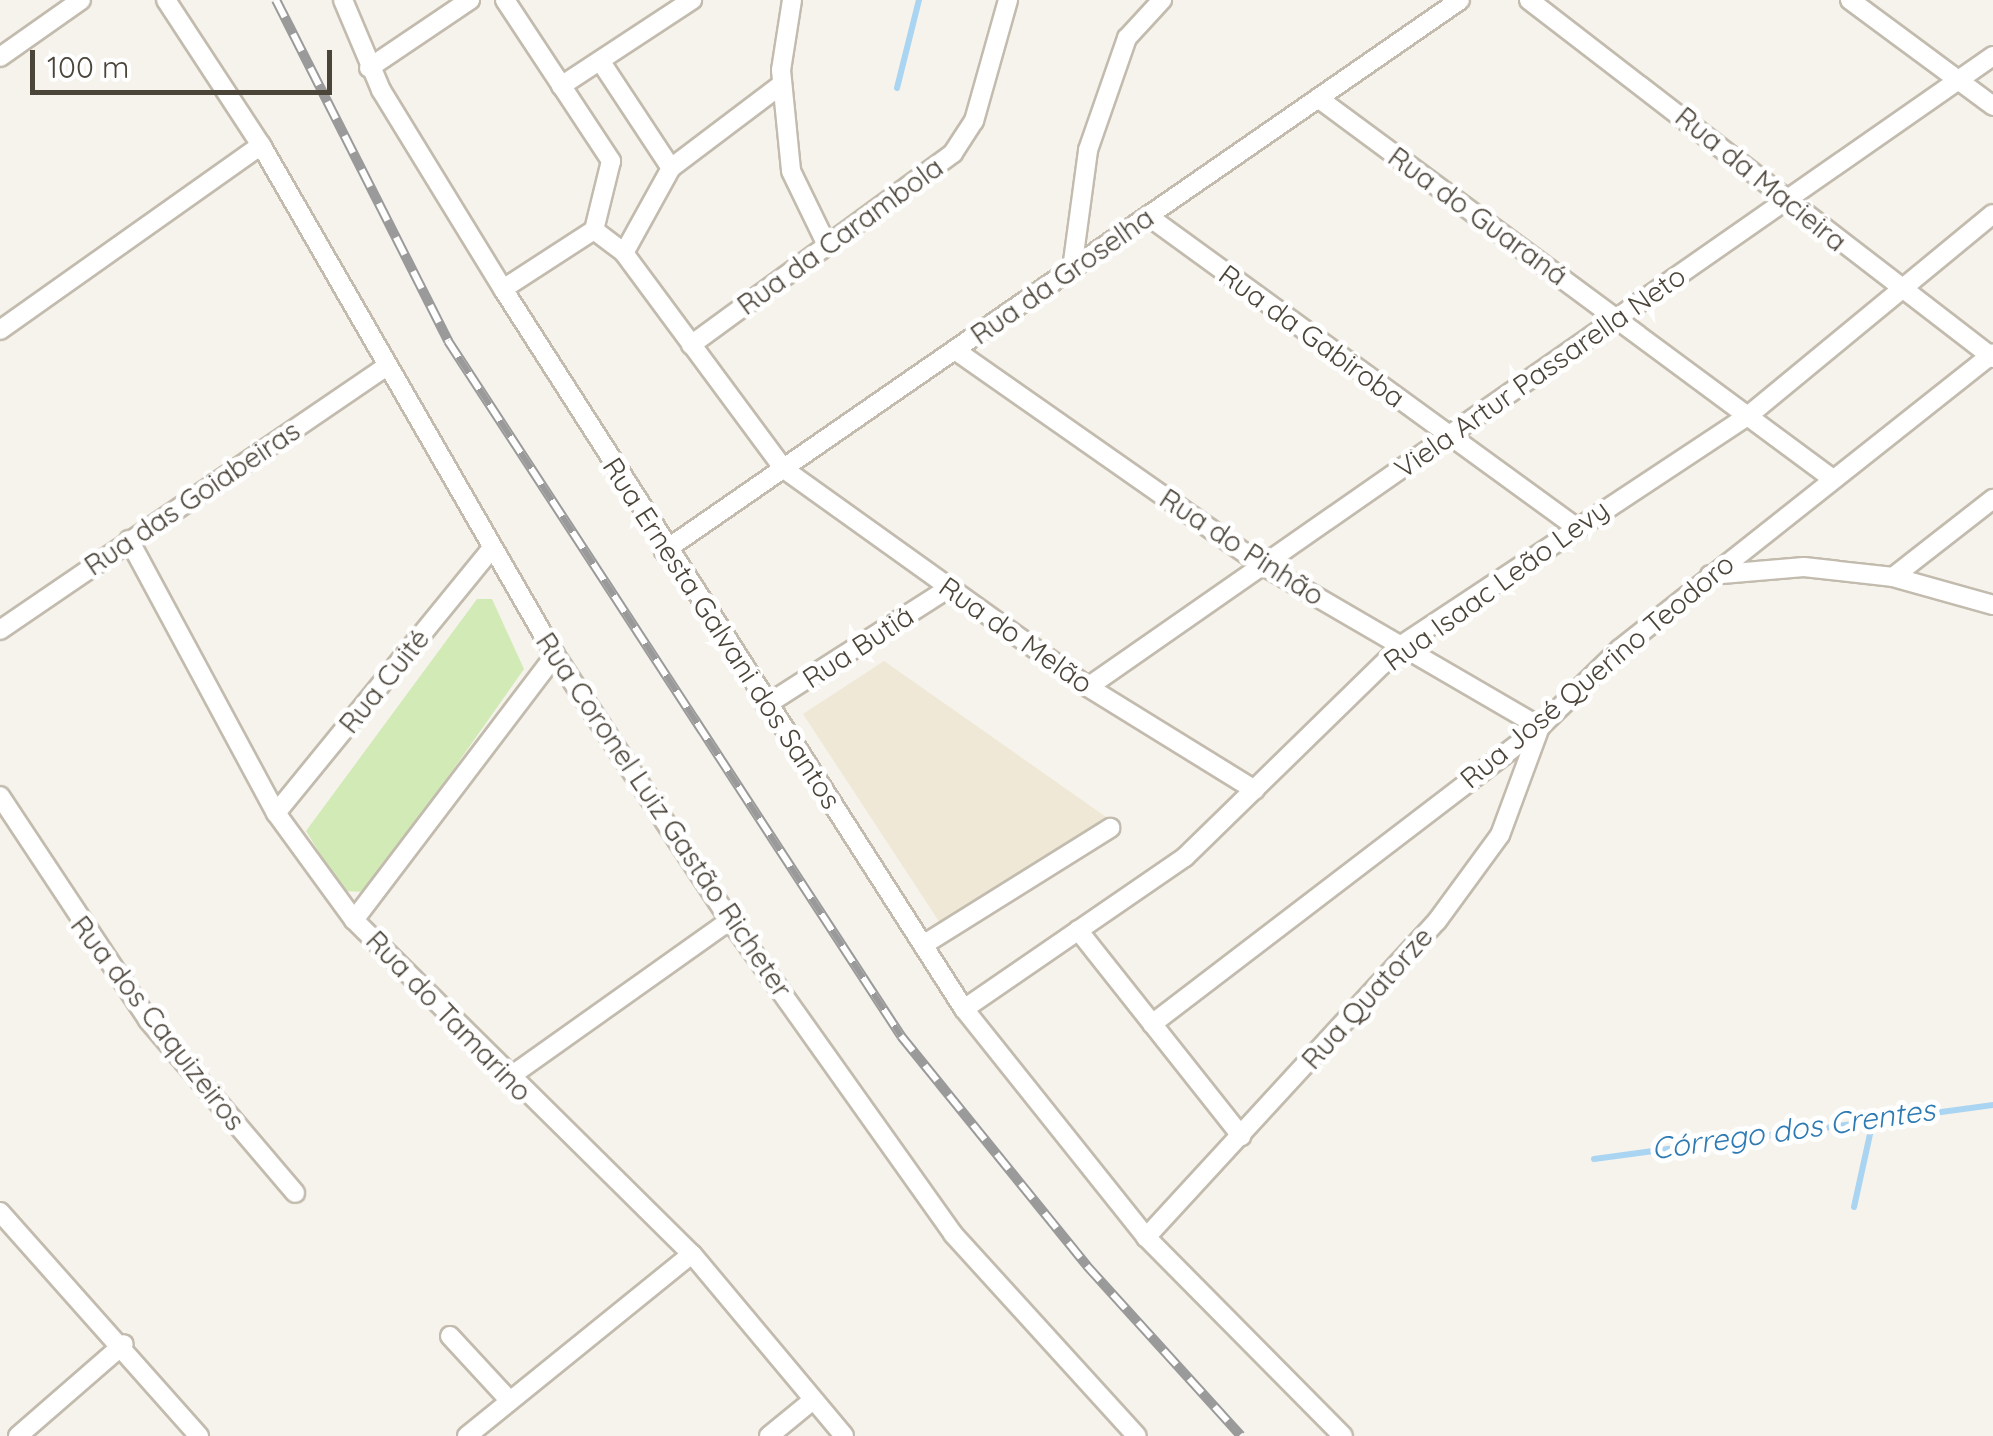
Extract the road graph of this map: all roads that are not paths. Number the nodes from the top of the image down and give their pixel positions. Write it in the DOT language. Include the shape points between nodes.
graph roads {
  1 [pos="81,0"];
  2 [pos="166,0"];
  3 [pos="343,0"];
  4 [pos="470,0"];
  5 [pos="506,0"];
  6 [pos="692,0"];
  7 [pos="792,0"];
  8 [pos="1008,0"];
  9 [pos="1162,0"];
  10 [pos="1460,0"];
  11 [pos="1529,0"];
  12 [pos="1850,0"];
  13 [pos="1993,56"];
  14 [pos="0,57"];
  15 [pos="601,62"];
  16 [pos="370,68"];
  17 [pos="1958,80"];
  18 [pos="782,84"];
  19 [pos="561,86"];
  20 [pos="1318,98"];
  21 [pos="1993,106"];
  22 [pos="262,145"];
  23 [pos="671,168"];
  24 [pos="1791,197"];
  25 [pos="1993,214"];
  26 [pos="1148,216"];
  27 [pos="594,230"];
  28 [pos="827,245"];
  29 [pos="624,252"];
  30 [pos="1072,269"];
  31 [pos="1894,288"];
  32 [pos="502,289"];
  33 [pos="1618,318"];
  34 [pos="0,330"];
  35 [pos="691,345"];
  36 [pos="955,350"];
  37 [pos="1992,356"];
  38 [pos="384,368"];
  39 [pos="1749,415"];
  40 [pos="1448,436"];
  41 [pos="784,469"];
  42 [pos="1830,477"];
  43 [pos="1993,499"];
  44 [pos="1573,526"];
  45 [pos="129,540"];
  46 [pos="492,548"];
  47 [pos="664,551"];
  48 [pos="1262,565"];
  49 [pos="1710,575"];
  50 [pos="1893,576"];
  51 [pos="949,588"];
  52 [pos="1993,604"];
  53 [pos="0,630"];
  54 [pos="1404,644"];
  55 [pos="555,656"];
  56 [pos="1088,688"];
  57 [pos="766,705"];
  58 [pos="1540,728"];
  59 [pos="1255,790"];
  60 [pos="0,796"];
  61 [pos="276,814"];
  62 [pos="1110,828"];
  63 [pos="354,920"];
  64 [pos="730,920"];
  65 [pos="1078,930"];
  66 [pos="922,945"];
  67 [pos="964,1009"];
  68 [pos="1152,1024"];
  69 [pos="508,1078"];
  70 [pos="1241,1136"];
  71 [pos="294,1193"];
  72 [pos="0,1212"];
  73 [pos="1146,1237"];
  74 [pos="692,1254"];
  75 [pos="450,1336"];
  76 [pos="124,1344"];
  77 [pos="813,1400"];
  78 [pos="510,1401"];
  79 [pos="18,1436"];
  80 [pos="199,1436"];
  81 [pos="468,1436"];
  82 [pos="769,1436"];
  83 [pos="844,1436"];
  84 [pos="1136,1436"];
  85 [pos="1343,1436"];
  1 -- 14 [label="street"];
  2 -- 22 [label="street, Rua Coronel Luiz Gastão Richeter"];
  3 -- 16 [label="street, Rua Ernesta Galvani dos Santos"];
  4 -- 16 [label="street"];
  5 -- 19 [label="street"];
  6 -- 15 [label="street"];
  7 -- 18 [label="street"];
  8 -- 28 [label="street, Rua da Carambola" via="974,121 953,154"];
  9 -- 30 [label="street" via="1128,38 1088,150"];
  10 -- 20 [label="street, Rua da Groselha"];
  11 -- 24 [label="street, Rua da Macieira"];
  12 -- 17 [label="street"];
  13 -- 17 [label="street, Viela Artur Passarella Neto"];
  15 -- 19 [label="street"];
  15 -- 23 [label="street"];
  16 -- 32 [label="street, Rua Ernesta Galvani dos Santos"];
  17 -- 21 [label="street"];
  17 -- 24 [label="street, Viela Artur Passarella Neto"];
  18 -- 23 [label="street"];
  18 -- 28 [label="street" via="792,171"];
  19 -- 27 [label="street" via="611,161"];
  20 -- 26 [label="street, Rua da Groselha"];
  20 -- 33 [label="street, Rua do Guaraná"];
  22 -- 34 [label="street"];
  22 -- 38 [label="street, Rua Coronel Luiz Gastão Richeter"];
  23 -- 29 [label="street"];
  24 -- 31 [label="street, Rua da Macieira"];
  24 -- 33 [label="street, Viela Artur Passarella Neto"];
  25 -- 31 [label="street, Rua Isaac Leão Levy"];
  26 -- 30 [label="street, Rua da Groselha"];
  26 -- 40 [label="street, Rua da Gabiroba"];
  27 -- 29 [label="street, Rua do Melão"];
  27 -- 32 [label="street"];
  28 -- 35 [label="street, Rua da Carambola"];
  29 -- 35 [label="street, Rua do Melão"];
  30 -- 36 [label="street, Rua da Groselha"];
  31 -- 37 [label="street, Rua da Macieira"];
  31 -- 39 [label="street, Rua Isaac Leão Levy"];
  32 -- 47 [label="street, Rua Ernesta Galvani dos Santos"];
  33 -- 39 [label="street, Rua do Guaraná"];
  33 -- 40 [label="street, Viela Artur Passarella Neto"];
  35 -- 41 [label="street, Rua do Melão"];
  36 -- 41 [label="street, Rua da Groselha"];
  36 -- 48 [label="street, Rua do Pinhão"];
  37 -- 42 [label="street, Rua José Querino Teodoro"];
  38 -- 45 [label="street, Rua das Goiabeiras"];
  38 -- 46 [label="street, Rua Coronel Luiz Gastão Richeter"];
  39 -- 42 [label="street, Rua do Guaraná"];
  39 -- 44 [label="street, Rua Isaac Leão Levy"];
  40 -- 44 [label="street, Rua da Gabiroba"];
  40 -- 48 [label="street, Viela Artur Passarella Neto"];
  41 -- 47 [label="street, Rua da Groselha"];
  41 -- 51 [label="street, Rua do Melão"];
  42 -- 49 [label="street, Rua José Querino Teodoro"];
  43 -- 50 [label="street"];
  44 -- 54 [label="street, Rua Isaac Leão Levy"];
  45 -- 53 [label="street, Rua das Goiabeiras"];
  45 -- 61 [label="street, Rua do Tamarino"];
  46 -- 55 [label="street, Rua Coronel Luiz Gastão Richeter"];
  46 -- 61 [label="street, Rua Cuité"];
  47 -- 57 [label="street, Rua Ernesta Galvani dos Santos"];
  48 -- 54 [label="street, Rua do Pinhão"];
  48 -- 56 [label="street, Viela Artur Passarella Neto"];
  49 -- 50 [label="street" via="1804,567"];
  49 -- 58 [label="street, Rua José Querino Teodoro"];
  50 -- 52 [label="street"];
  51 -- 56 [label="street, Rua do Melão"];
  51 -- 57 [label="street, Rua Butiá"];
  54 -- 58 [label="street, Rua do Pinhão"];
  54 -- 59 [label="street, Rua Isaac Leão Levy"];
  55 -- 63 [label="street"];
  55 -- 64 [label="street, Rua Coronel Luiz Gastão Richeter"];
  56 -- 59 [label="street, Rua do Melão"];
  57 -- 66 [label="street, Rua Ernesta Galvani dos Santos"];
  58 -- 68 [label="street, Rua José Querino Teodoro"];
  58 -- 70 [label="street, Rua Quatorze" via="1500,836 1437,921"];
  59 -- 65 [label="street, Rua Isaac Leão Levy" via="1184,857"];
  60 -- 71 [label="street, Rua dos Caquizeiros" via="148,1020"];
  61 -- 63 [label="street, Rua do Tamarino"];
  62 -- 66 [label="street"];
  63 -- 69 [label="street, Rua do Tamarino"];
  64 -- 69 [label="street"];
  64 -- 84 [label="street, Rua Coronel Luiz Gastão Richeter" via="953,1234"];
  65 -- 67 [label="street, Rua Isaac Leão Levy"];
  65 -- 68 [label="street"];
  66 -- 67 [label="street, Rua Ernesta Galvani dos Santos"];
  67 -- 73 [label="street, Rua Ernesta Galvani dos Santos"];
  68 -- 70 [label="street"];
  69 -- 74 [label="street, Rua do Tamarino"];
  70 -- 73 [label="street, Rua Quatorze"];
  72 -- 76 [label="street"];
  73 -- 85 [label="street, Rua Ernesta Galvani dos Santos"];
  74 -- 77 [label="street, Rua do Tamarino"];
  74 -- 78 [label="street"];
  75 -- 78 [label="street"];
  76 -- 79 [label="street"];
  76 -- 80 [label="street"];
  77 -- 82 [label="street"];
  77 -- 83 [label="street, Rua do Tamarino"];
  78 -- 81 [label="street"];
}
